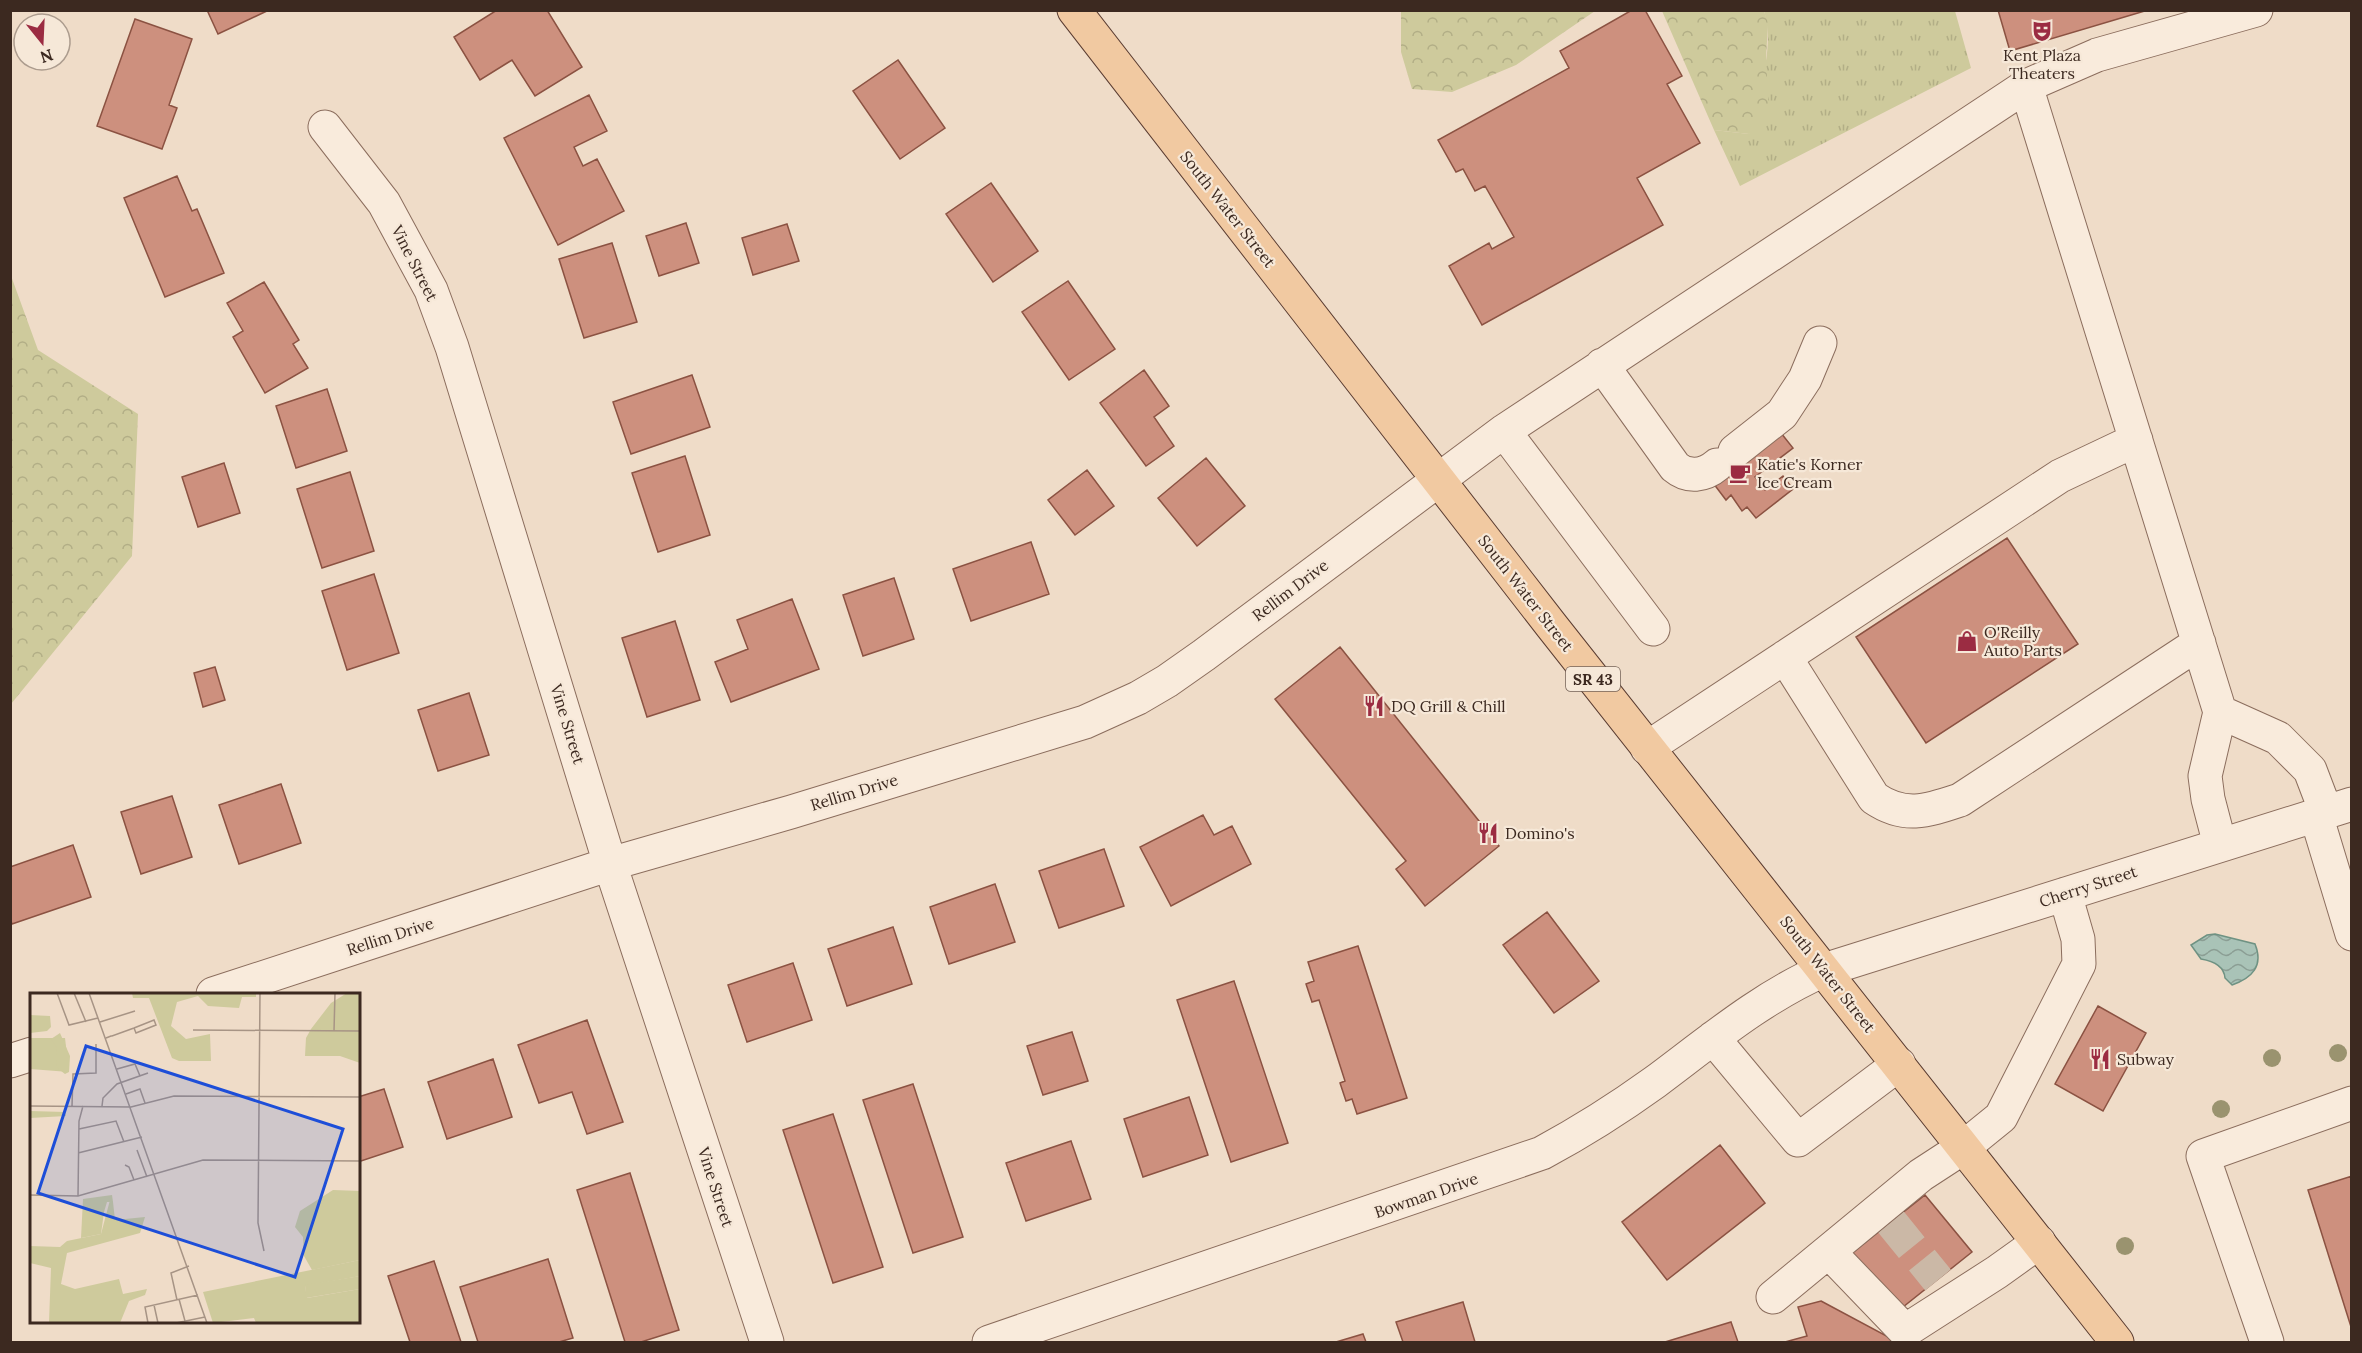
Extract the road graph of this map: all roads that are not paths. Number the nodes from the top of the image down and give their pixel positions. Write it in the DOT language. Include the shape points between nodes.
graph roads {
  1 [pos="1074,10"];
  2 [pos="2256,10"];
  3 [pos="2026,86"];
  4 [pos="325,127"];
  5 [pos="1820,343"];
  6 [pos="1602,365"];
  7 [pos="1504,431"];
  8 [pos="2136,440"];
  9 [pos="1439,479"];
  10 [pos="1653,629"];
  11 [pos="2199,643"];
  12 [pos="1785,657"];
  13 [pos="2220,712"];
  14 [pos="1647,748"];
  15 [pos="2331,810"];
  16 [pos="2220,845"];
  17 [pos="610,864"];
  18 [pos="2065,894"];
  19 [pos="2352,934"];
  20 [pos="1824,970"];
  21 [pos="216,993"];
  22 [pos="1713,1038"];
  23 [pos="30,1055"];
  24 [pos="10,1061"];
  25 [pos="1899,1064"];
  26 [pos="2352,1103"];
  27 [pos="1964,1147"];
  28 [pos="2038,1242"];
  29 [pos="1829,1252"];
  30 [pos="1773,1297"];
  31 [pos="2259,1338"];
  32 [pos="767,1342"];
  33 [pos="989,1342"];
  34 [pos="2117,1342"];
  1 -- 9 [label="main road, South Water Street / SR 43"];
  2 -- 3 [label="street, Rellim Drive" via="2097,56"];
  3 -- 6 [label="street, Rellim Drive"];
  3 -- 8 [label="street"];
  4 -- 17 [label="street, Vine Street" via="384,203 431,290 456,358"];
  5 -- 6 [label="street" via="1805,379 1782,414 1710,470 1696,475 1684,474 1675,467"];
  6 -- 7 [label="street, Rellim Drive"];
  7 -- 9 [label="street, Rellim Drive"];
  7 -- 10 [label="street"];
  8 -- 11 [label="street"];
  8 -- 12 [label="street" via="2060,476"];
  9 -- 14 [label="main road, South Water Street / SR 43"];
  9 -- 17 [label="street, Rellim Drive" via="1167,681 1138,698 1085,722"];
  11 -- 12 [label="street" via="1986,786 1935,809 1911,812 1888,808 1874,798"];
  11 -- 13 [label="street"];
  12 -- 14 [label="street"];
  13 -- 15 [label="street" via="2278,738 2310,770"];
  13 -- 16 [label="street" via="2205,776"];
  14 -- 20 [label="main road, South Water Street / SR 43"];
  15 -- 16 [label="street, Cherry Street"];
  15 -- 19 [label="street"];
  16 -- 18 [label="street, Cherry Street"];
  17 -- 21 [label="street, Rellim Drive"];
  17 -- 32 [label="street, Vine Street"];
  18 -- 20 [label="street, Cherry Street"];
  18 -- 27 [label="street" via="2078,939 2079,964 2001,1117"];
  20 -- 22 [label="street, Bowman Drive" via="1775,994"];
  20 -- 25 [label="main road, South Water Street / SR 43"];
  22 -- 25 [label="street" via="1798,1140"];
  22 -- 33 [label="street, Bowman Drive" via="1583,1131 1542,1153"];
  23 -- 24 [label="street"];
  25 -- 27 [label="main road, South Water Street / SR 43"];
  26 -- 31 [label="street" via="2203,1156"];
  27 -- 28 [label="main road, South Water Street / SR 43"];
  27 -- 29 [label="street" via="1922,1175 1885,1216"];
  28 -- 29 [label="street" via="1946,1290 1905,1331"];
  28 -- 34 [label="main road, South Water Street / SR 43"];
  29 -- 30 [label="street"];
}
